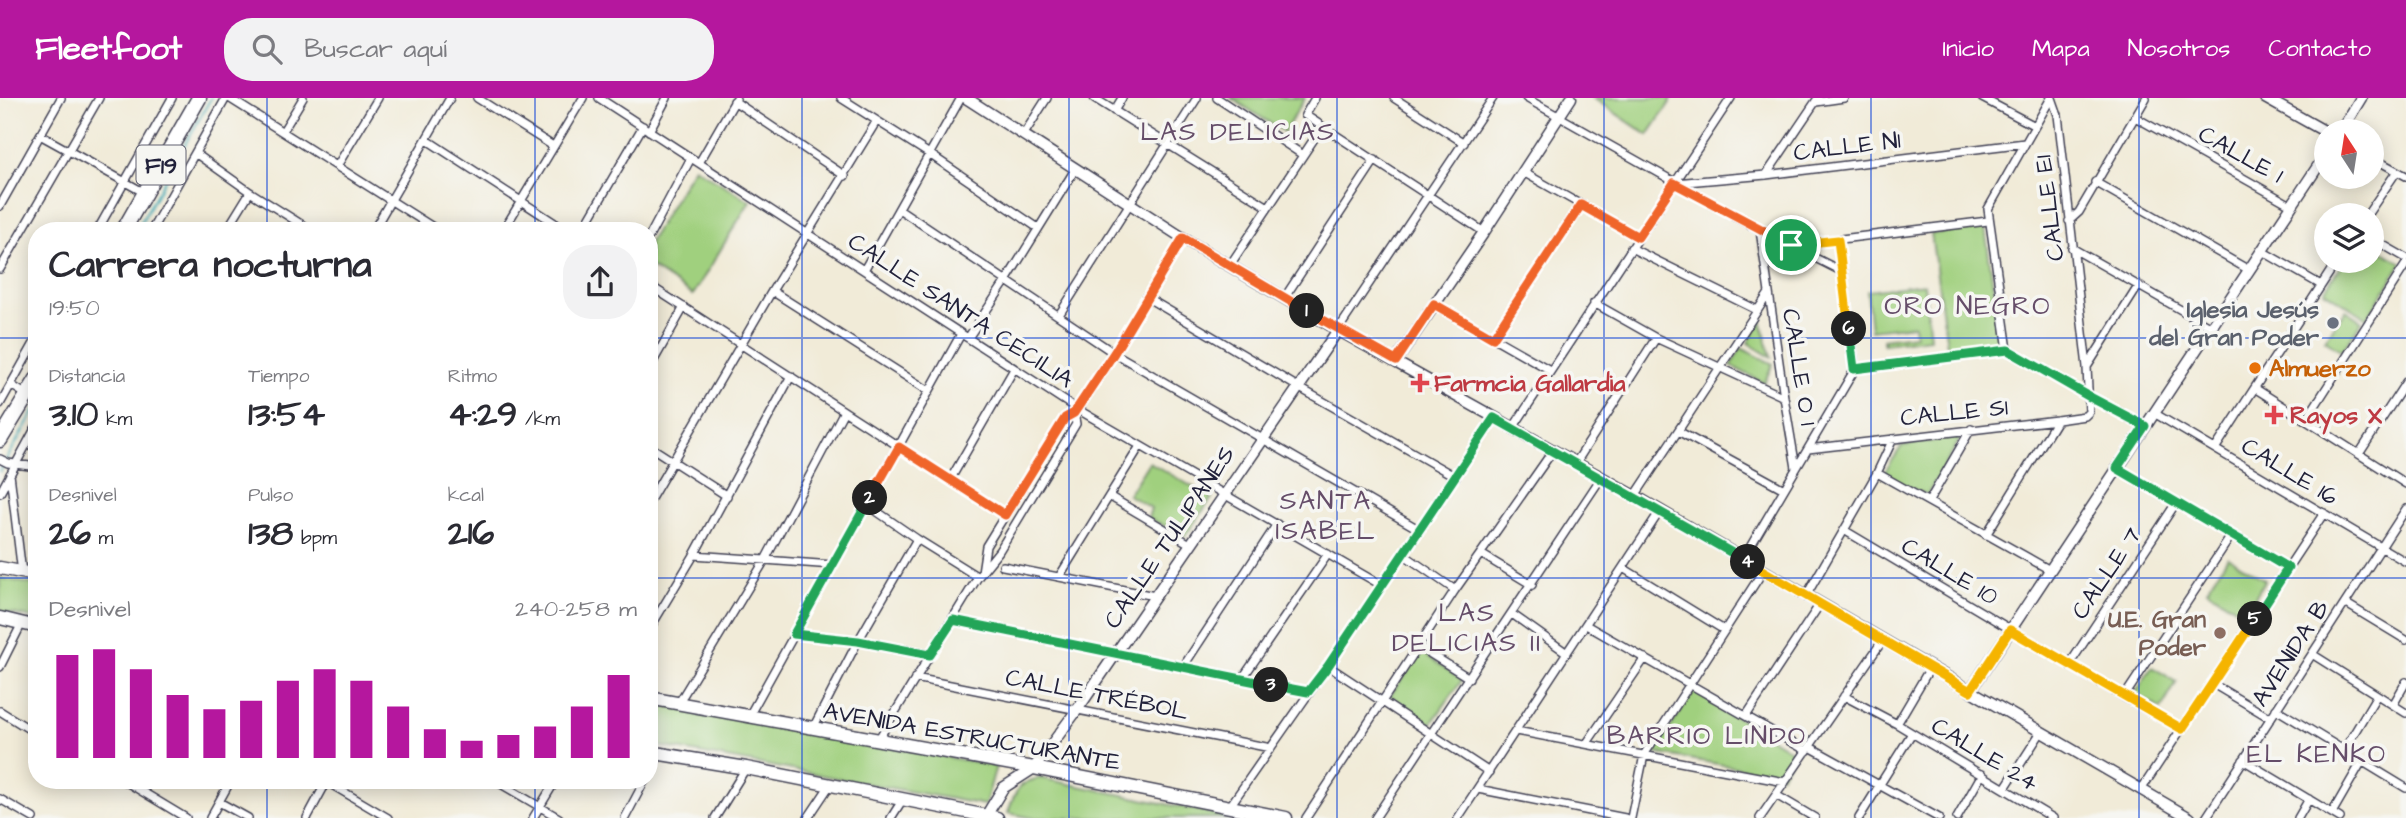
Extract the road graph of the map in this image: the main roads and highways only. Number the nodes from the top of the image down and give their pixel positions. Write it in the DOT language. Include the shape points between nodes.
graph roads {
  1 [pos="199,98"];
  2 [pos="128,222"];
  3 [pos="28,393"];
  4 [pos="0,440"];
  5 [pos="0,568"];
  6 [pos="28,572"];
  7 [pos="0,618"];
  8 [pos="28,624"];
  9 [pos="658,700"];
  10 [pos="658,754"];
  11 [pos="989,817"];
  12 [pos="1286,818"];
  1 -- 2 [label="highway, F19"];
  3 -- 4 [label="highway"];
  5 -- 6 [label="main road"];
  7 -- 8 [label="main road"];
  9 -- 12 [label="main road, AVENIDA ESTRUCTURANTE"];
  10 -- 11 [label="main road"];
}
